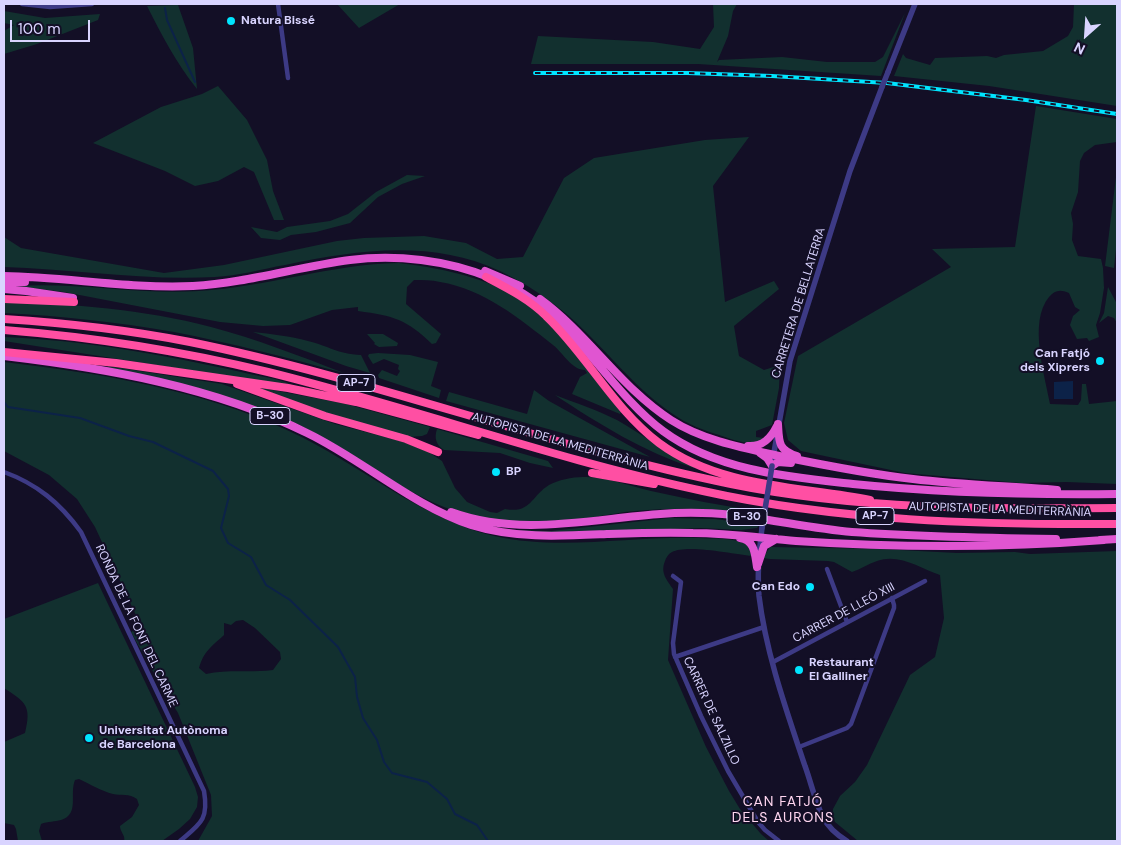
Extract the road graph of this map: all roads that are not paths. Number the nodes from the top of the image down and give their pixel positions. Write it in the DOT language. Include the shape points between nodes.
graph roads {
  1 [pos="22,4"];
  2 [pos="92,4"];
  3 [pos="278,4"];
  4 [pos="915,4"];
  5 [pos="288,78"];
  6 [pos="448,265"];
  7 [pos="4,276"];
  8 [pos="486,276"];
  9 [pos="89,281"];
  10 [pos="4,282"];
  11 [pos="4,289"];
  12 [pos="4,299"];
  13 [pos="4,319"];
  14 [pos="4,330"];
  15 [pos="4,352"];
  16 [pos="4,356"];
  17 [pos="201,375"];
  18 [pos="778,424"];
  19 [pos="514,442"];
  20 [pos="734,445"];
  21 [pos="756,451"];
  22 [pos="438,452"];
  23 [pos="773,455"];
  24 [pos="772,466"];
  25 [pos="830,466"];
  26 [pos="857,471"];
  27 [pos="4,472"];
  28 [pos="592,473"];
  29 [pos="398,487"];
  30 [pos="699,491"];
  31 [pos="1091,494"];
  32 [pos="1117,494"];
  33 [pos="903,506"];
  34 [pos="1117,508"];
  35 [pos="1117,524"];
  36 [pos="762,528"];
  37 [pos="714,533"];
  38 [pos="761,537"];
  39 [pos="780,539"];
  40 [pos="1117,539"];
  41 [pos="1104,540"];
  42 [pos="758,565"];
  43 [pos="827,569"];
  44 [pos="673,576"];
  45 [pos="925,581"];
  46 [pos="892,598"];
  47 [pos="847,622"];
  48 [pos="764,627"];
  49 [pos="675,657"];
  50 [pos="773,662"];
  51 [pos="799,747"];
  52 [pos="180,841"];
  53 [pos="779,841"];
  54 [pos="847,841"];
  1 -- 2 [label="street" via="62,7"];
  3 -- 5 [label="street"];
  4 -- 18 [label="street, CARRETERA DE BELLATERRA, bridge" via="853,163 790,361"];
  6 -- 8 [label="highway"];
  6 -- 9 [label="highway" via="408,259 370,259 209,285"];
  6 -- 20 [label="highway" via="483,271 525,289 571,325 634,390 664,415 689,430"];
  7 -- 9 [label="highway"];
  8 -- 31 [label="highway" via="534,301 566,330 643,415 678,441 712,458 780,474 865,485 963,493"];
  8 -- 33 [label="highway" via="545,315 628,415 659,443 680,456 707,469 751,481"];
  9 -- 10 [label="highway"];
  11 -- 12 [label="highway" via="73,300"];
  13 -- 33 [label="highway, AUTOPISTA DE LA MEDITERRÀNIA / AP-7" via="81,326 189,342 308,370 551,439 702,477 783,493"];
  14 -- 19 [label="highway, AUTOPISTA DE LA MEDITERRÀNIA / AP-7" via="109,341 215,360 334,389"];
  15 -- 17 [label="highway"];
  16 -- 29 [label="highway, B-30" via="120,374 241,406 327,443"];
  17 -- 19 [label="highway" via="319,394 466,433"];
  17 -- 22 [label="highway"];
  18 -- 20 [label="highway" via="763,444"];
  18 -- 23 [label="street, CARRETERA DE BELLATERRA"];
  18 -- 25 [label="highway" via="780,444 784,449"];
  19 -- 30 [label="highway, AUTOPISTA DE LA MEDITERRÀNIA / AP-7"];
  20 -- 21 [label="highway"];
  21 -- 23 [label="highway"];
  21 -- 24 [label="highway"];
  23 -- 24 [label="street, CARRETERA DE BELLATERRA"];
  23 -- 25 [label="highway"];
  24 -- 26 [label="highway" via="781,462"];
  24 -- 36 [label="street, CARRETERA DE BELLATERRA, bridge"];
  25 -- 26 [label="highway"];
  26 -- 31 [label="highway"];
  27 -- 52 [label="street, RONDA DE LA FONT DEL CARME" via="29,482 43,492 68,514 81,532 204,791 204,815 199,825"];
  28 -- 30 [label="highway"];
  29 -- 37 [label="highway" via="445,515 505,532 559,536"];
  29 -- 41 [label="highway, B-30" via="455,514 515,525 703,513 852,532"];
  30 -- 35 [label="highway, AUTOPISTA DE LA MEDITERRÀNIA / AP-7" via="793,508 887,517"];
  31 -- 32 [label="highway"];
  33 -- 34 [label="highway, AUTOPISTA DE LA MEDITERRÀNIA / AP-7"];
  36 -- 37 [label="highway" via="750,532"];
  36 -- 38 [label="street, CARRETERA DE BELLATERRA"];
  36 -- 39 [label="highway" via="766,534"];
  37 -- 38 [label="highway"];
  37 -- 42 [label="highway" via="750,541"];
  38 -- 39 [label="highway"];
  38 -- 42 [label="street, CARRETERA DE BELLATERRA"];
  39 -- 41 [label="highway" via="961,547"];
  39 -- 42 [label="highway" via="764,546"];
  40 -- 41 [label="highway, B-30"];
  42 -- 48 [label="street, CARRETERA DE BELLATERRA"];
  43 -- 47 [label="street"];
  44 -- 49 [label="street, CARRER DE SALZILLO" via="681,582 673,643"];
  45 -- 46 [label="street, CARRER DE LLEÓ XIII"];
  46 -- 47 [label="street, CARRER DE LLEÓ XIII"];
  46 -- 51 [label="street" via="894,608 851,724"];
  47 -- 50 [label="street, CARRER DE LLEÓ XIII"];
  48 -- 49 [label="street"];
  48 -- 50 [label="street, CARRETERA DE BELLATERRA"];
  49 -- 53 [label="street, CARRER DE SALZILLO" via="728,771 758,822"];
  50 -- 51 [label="street, CARRETERA DE BELLATERRA"];
  51 -- 54 [label="street, CARRETERA DE BELLATERRA" via="822,816"];
}
